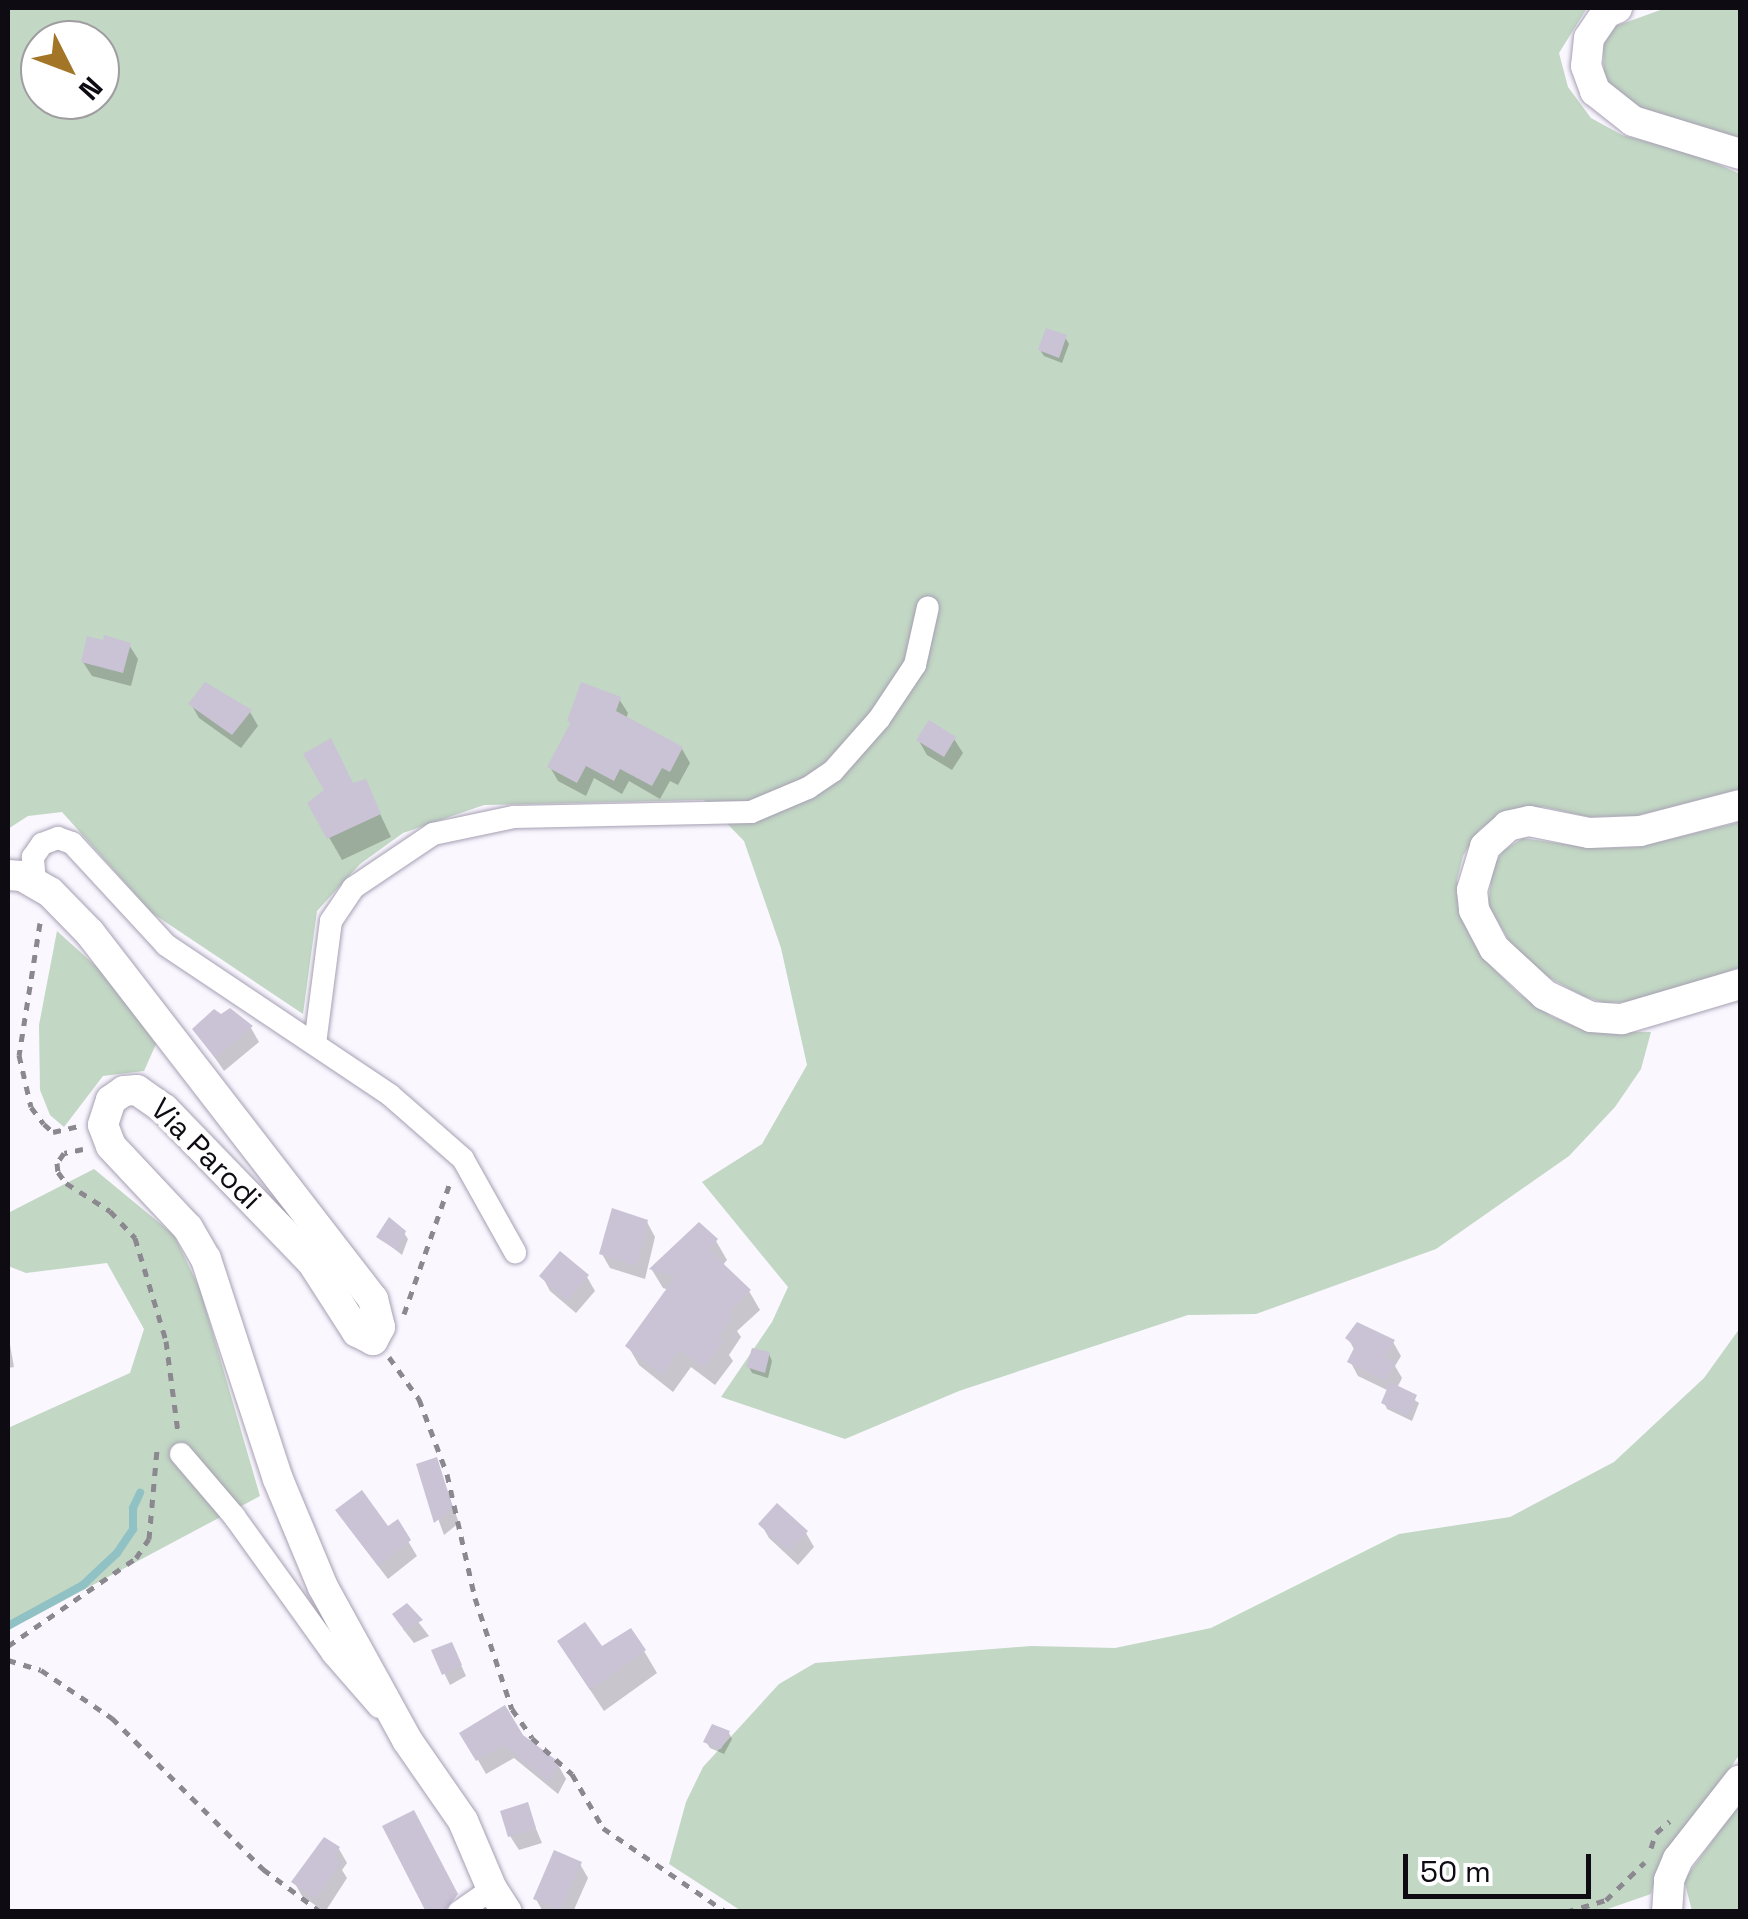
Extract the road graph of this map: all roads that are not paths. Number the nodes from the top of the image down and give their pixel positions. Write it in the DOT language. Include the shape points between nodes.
graph roads {
  1 [pos="1617,8"];
  2 [pos="1740,154"];
  3 [pos="928,607"];
  4 [pos="1740,805"];
  5 [pos="22,879"];
  6 [pos="1740,984"];
  7 [pos="315,1044"];
  8 [pos="515,1252"];
  9 [pos="181,1454"];
  10 [pos="407,1740"];
  11 [pos="1740,1780"];
  12 [pos="500,1900"];
  13 [pos="459,1912"];
  14 [pos="1667,1912"];
  1 -- 2 [label="street" via="1606,12 1588,38 1586,66 1595,91 1633,121"];
  3 -- 7 [label="street" via="915,665 833,771 808,788 751,812 514,817 433,834 353,888 331,921"];
  4 -- 6 [label="street" via="1640,831 1589,832 1529,821 1508,826 1485,848 1472,890 1474,910 1494,948 1546,995 1590,1017 1622,1019"];
  5 -- 7 [label="street" via="42,844 58,838 72,844 166,946"];
  5 -- 10 [label="street, Via Parodi" via="90,933 373,1299 380,1321 375,1339 356,1332 312,1262 146,1094 124,1091 111,1100 103,1116 108,1140 198,1243 293,1516"];
  7 -- 8 [label="street" via="463,1159"];
  9 -- 10 [label="street" via="332,1654"];
  10 -- 12 [label="street, Via Parodi" via="463,1821"];
  11 -- 14 [label="street" via="1678,1859"];
  12 -- 13 [label="street"];
}
